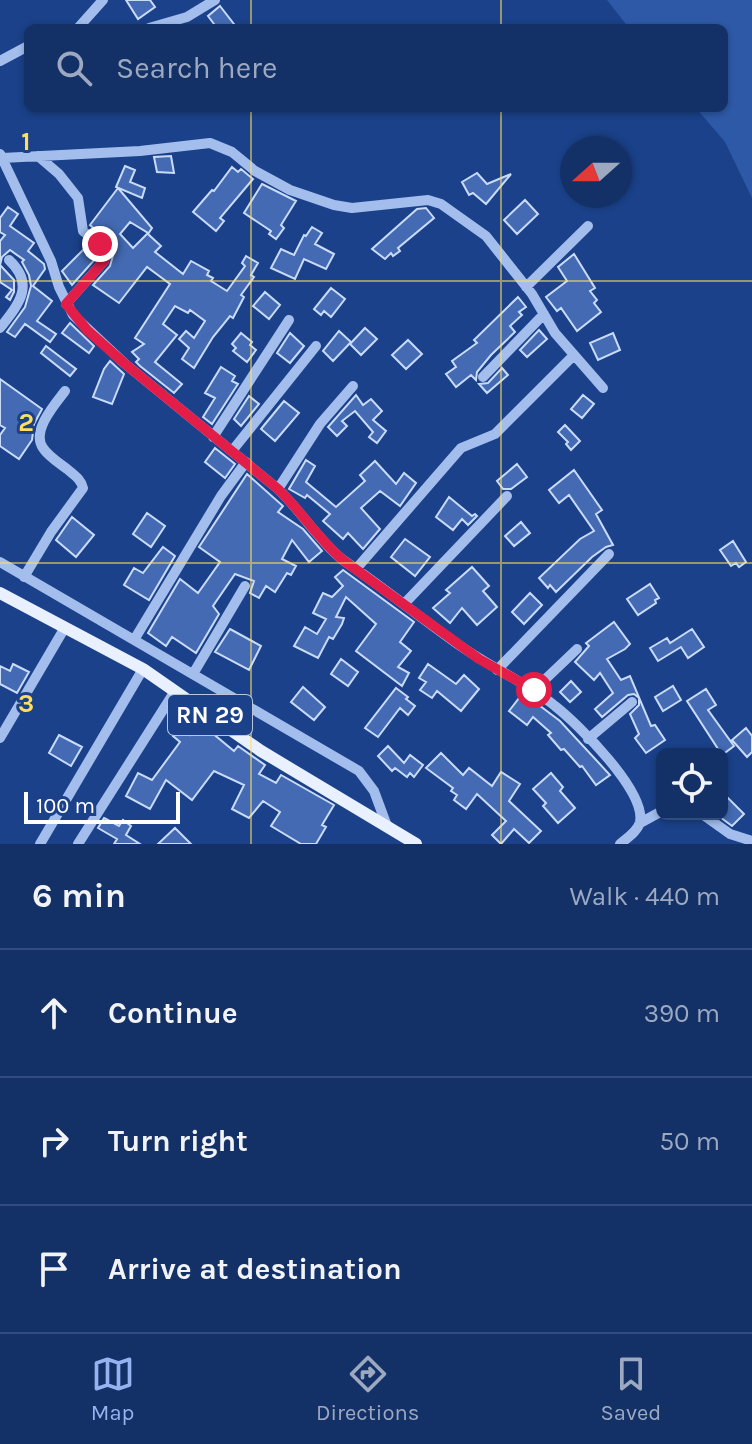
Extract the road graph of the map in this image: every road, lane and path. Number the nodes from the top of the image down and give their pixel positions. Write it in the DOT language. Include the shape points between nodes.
graph roads {
  1 [pos="103,0"];
  2 [pos="215,0"];
  3 [pos="82,24"];
  4 [pos="163,24"];
  5 [pos="24,48"];
  6 [pos="0,61"];
  7 [pos="1,156"];
  8 [pos="38,156"];
  9 [pos="588,226"];
  10 [pos="9,260"];
  11 [pos="526,287"];
  12 [pos="66,304"];
  13 [pos="544,314"];
  14 [pos="289,320"];
  15 [pos="0,328"];
  16 [pos="316,346"];
  17 [pos="574,355"];
  18 [pos="483,377"];
  19 [pos="353,386"];
  20 [pos="603,388"];
  21 [pos="65,391"];
  22 [pos="213,437"];
  23 [pos="232,451"];
  24 [pos="246,462"];
  25 [pos="278,489"];
  26 [pos="507,496"];
  27 [pos="609,554"];
  28 [pos="1,566"];
  29 [pos="356,569"];
  30 [pos="24,577"];
  31 [pos="245,586"];
  32 [pos="0,593"];
  33 [pos="404,604"];
  34 [pos="64,629"];
  35 [pos="134,640"];
  36 [pos="577,649"];
  37 [pos="143,669"];
  38 [pos="497,670"];
  39 [pos="193,674"];
  40 [pos="534,690"];
  41 [pos="175,691"];
  42 [pos="632,702"];
  43 [pos="0,738"];
  44 [pos="588,739"];
  45 [pos="656,814"];
  46 [pos="710,820"];
  47 [pos="640,823"];
  48 [pos="387,826"];
  49 [pos="752,841"];
  50 [pos="40,844"];
  51 [pos="78,844"];
  52 [pos="416,844"];
  53 [pos="620,844"];
  1 -- 3 [label="street"];
  2 -- 4 [label="street"];
  5 -- 6 [label="street"];
  7 -- 8 [label="street"];
  7 -- 12 [label="street"];
  8 -- 11 [label="street" via="210,143 290,190 334,205 435,201 486,236"];
  8 -- 12 [label="street" via="78,198 83,231 106,253"];
  9 -- 11 [label="street"];
  10 -- 15 [label="street" via="22,277 23,288"];
  11 -- 13 [label="street"];
  12 -- 22 [label="street" via="87,330"];
  13 -- 17 [label="street"];
  13 -- 18 [label="street"];
  14 -- 22 [label="street"];
  16 -- 23 [label="street"];
  17 -- 20 [label="street"];
  17 -- 29 [label="street" via="495,434 461,448"];
  19 -- 25 [label="street" via="320,424"];
  21 -- 30 [label="street" via="39,440 83,488"];
  22 -- 23 [label="street"];
  23 -- 24 [label="street"];
  24 -- 25 [label="street"];
  24 -- 35 [label="street"];
  25 -- 29 [label="street" via="328,548"];
  26 -- 33 [label="street"];
  27 -- 38 [label="street"];
  28 -- 30 [label="street"];
  29 -- 33 [label="street"];
  30 -- 35 [label="street"];
  31 -- 39 [label="street"];
  32 -- 34 [label="main road, RN 29"];
  33 -- 38 [label="street"];
  34 -- 37 [label="main road, RN 29"];
  34 -- 43 [label="street"];
  35 -- 39 [label="street"];
  36 -- 40 [label="street"];
  37 -- 41 [label="main road, RN 29"];
  37 -- 50 [label="street"];
  38 -- 40 [label="street"];
  39 -- 48 [label="street" via="359,771 374,791"];
  40 -- 44 [label="street"];
  41 -- 48 [label="main road, RN 29" via="261,751"];
  41 -- 51 [label="street"];
  42 -- 44 [label="street"];
  44 -- 47 [label="street" via="631,789"];
  45 -- 47 [label="street"];
  46 -- 49 [label="street"];
  47 -- 53 [label="street"];
  48 -- 52 [label="main road, RN 29"];
}
